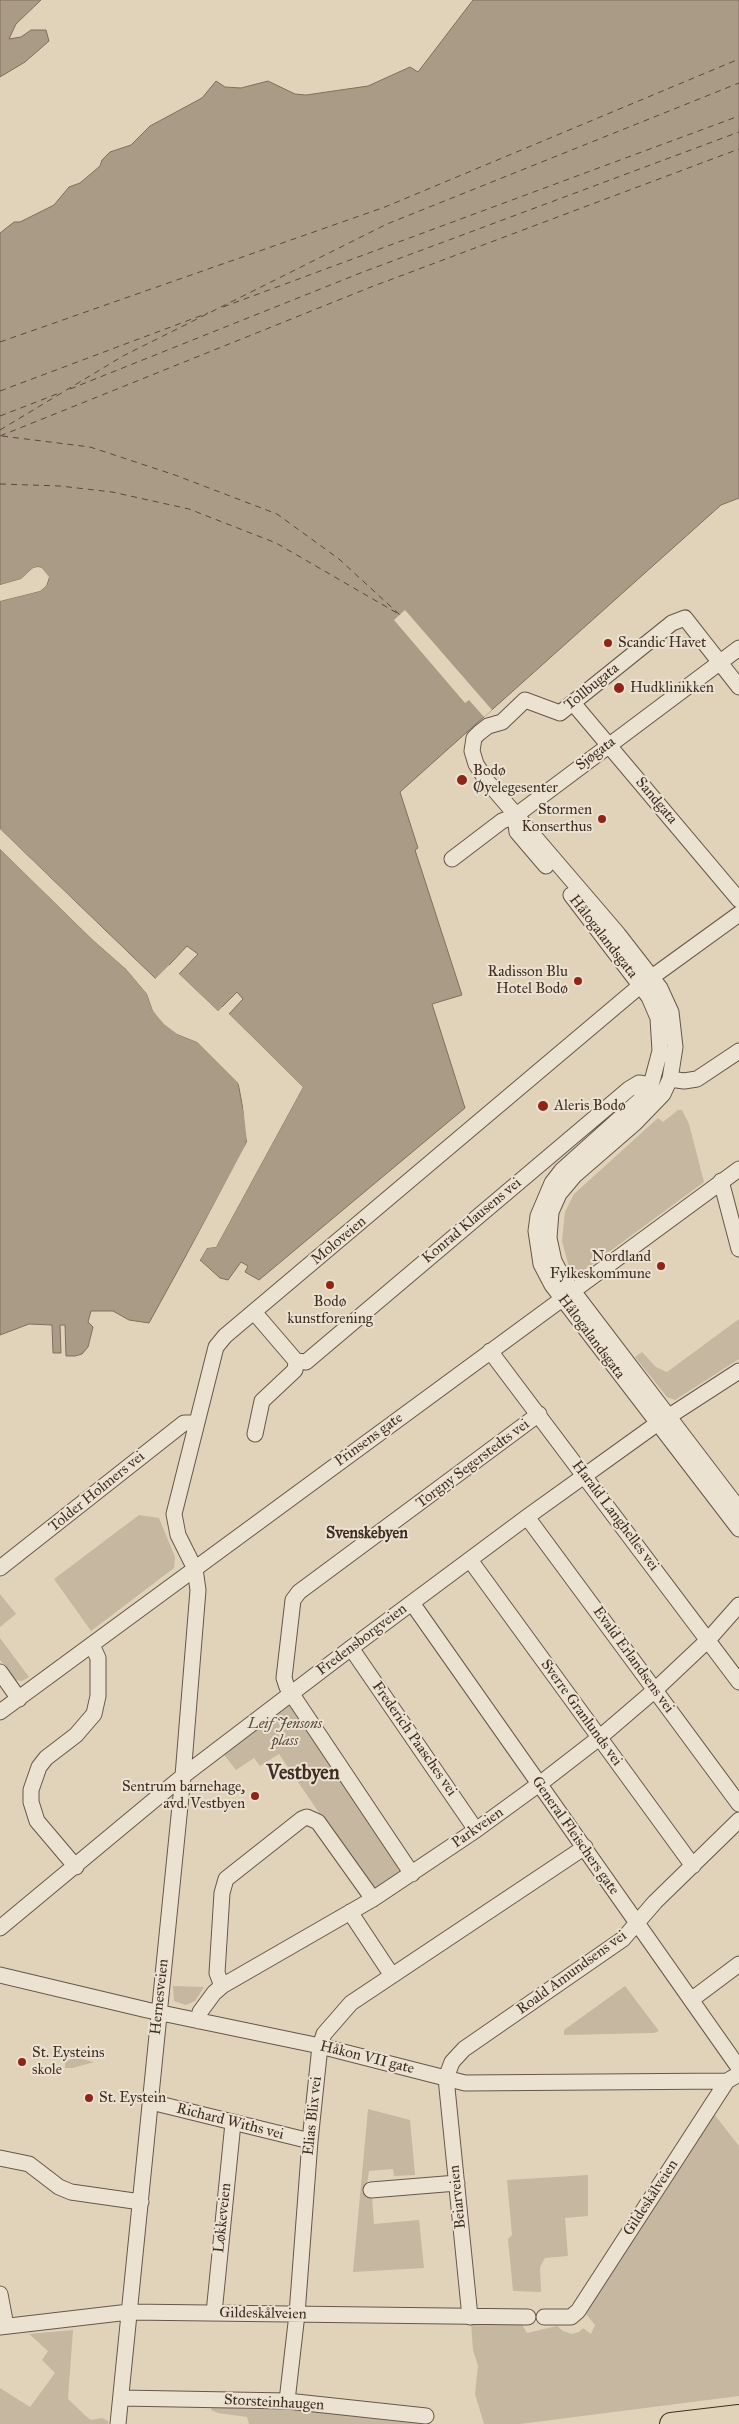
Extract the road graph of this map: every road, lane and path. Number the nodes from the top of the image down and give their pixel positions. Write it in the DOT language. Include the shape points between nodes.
graph roads {
  1 [pos="739,648"];
  2 [pos="720,661"];
  3 [pos="739,687"];
  4 [pos="572,703"];
  5 [pos="608,744"];
  6 [pos="479,771"];
  7 [pos="515,816"];
  8 [pos="452,859"];
  9 [pos="739,900"];
  10 [pos="739,914"];
  11 [pos="646,981"];
  12 [pos="739,1051"];
  13 [pos="670,1079"];
  14 [pos="651,1085"];
  15 [pos="739,1169"];
  16 [pos="721,1181"];
  17 [pos="739,1248"];
  18 [pos="567,1294"];
  19 [pos="254,1312"];
  20 [pos="490,1351"];
  21 [pos="296,1361"];
  22 [pos="739,1371"];
  23 [pos="539,1414"];
  24 [pos="663,1420"];
  25 [pos="195,1423"];
  26 [pos="254,1434"];
  27 [pos="585,1476"];
  28 [pos="739,1509"];
  29 [pos="527,1517"];
  30 [pos="739,1529"];
  31 [pos="470,1560"];
  32 [pos="0,1568"];
  33 [pos="195,1569"];
  34 [pos="412,1603"];
  35 [pos="739,1605"];
  36 [pos="708,1640"];
  37 [pos="92,1645"];
  38 [pos="351,1648"];
  39 [pos="0,1672"];
  40 [pos="739,1682"];
  41 [pos="654,1690"];
  42 [pos="291,1694"];
  43 [pos="19,1699"];
  44 [pos="0,1712"];
  45 [pos="599,1738"];
  46 [pos="183,1776"];
  47 [pos="539,1784"];
  48 [pos="739,1804"];
  49 [pos="739,1820"];
  50 [pos="476,1830"];
  51 [pos="585,1847"];
  52 [pos="692,1866"];
  53 [pos="76,1867"];
  54 [pos="412,1874"];
  55 [pos="373,1899"];
  56 [pos="350,1912"];
  57 [pos="637,1924"];
  58 [pos="0,1928"];
  59 [pos="739,1964"];
  60 [pos="392,1974"];
  61 [pos="0,1975"];
  62 [pos="222,1986"];
  63 [pos="691,2000"];
  64 [pos="159,2012"];
  65 [pos="199,2020"];
  66 [pos="320,2046"];
  67 [pos="739,2068"];
  68 [pos="446,2078"];
  69 [pos="733,2078"];
  70 [pos="151,2102"];
  71 [pos="232,2123"];
  72 [pos="310,2141"];
  73 [pos="0,2158"];
  74 [pos="457,2183"];
  75 [pos="372,2190"];
  76 [pos="141,2202"];
  77 [pos="0,2294"];
  78 [pos="129,2312"];
  79 [pos="214,2313"];
  80 [pos="297,2314"];
  81 [pos="470,2316"];
  82 [pos="544,2316"];
  83 [pos="528,2317"];
  84 [pos="3,2326"];
  85 [pos="121,2398"];
  86 [pos="287,2401"];
  87 [pos="426,2416"];
  88 [pos="739,2416"];
  89 [pos="118,2424"];
  90 [pos="671,2424"];
  1 -- 2 [label="street, Sjøgata"];
  2 -- 3 [label="street"];
  2 -- 4 [label="street, Tollbugata" via="685,618 672,623"];
  2 -- 5 [label="street, Sjøgata"];
  4 -- 5 [label="street, Sandgata"];
  4 -- 6 [label="street, Tollbugata" via="560,713 525,700 502,722 488,726 473,743 473,757"];
  5 -- 7 [label="street, Sjøgata"];
  5 -- 9 [label="street, Sandgata"];
  6 -- 7 [label="street, Hålogalandsgata"];
  7 -- 8 [label="street, Sjøgata" via="502,821"];
  7 -- 11 [label="street, Hålogalandsgata" via="518,832"];
  10 -- 11 [label="street, Moloveien"];
  11 -- 13 [label="street, Hålogalandsgata" via="666,998 674,1026 675,1047"];
  11 -- 14 [label="street, Hålogalandsgata" via="660,1030 660,1051"];
  11 -- 19 [label="street, Moloveien"];
  12 -- 13 [label="street" via="696,1079"];
  13 -- 18 [label="street, Hålogalandsgata" via="653,1106 575,1175 555,1201 549,1226 551,1253"];
  14 -- 18 [label="street, Hålogalandsgata" via="628,1112 562,1170 552,1182 542,1204 536,1231 542,1264 550,1282"];
  14 -- 21 [label="street, Konrad Klausens vei" via="636,1084 311,1359"];
  15 -- 16 [label="street, Prinsens gate"];
  16 -- 17 [label="street"];
  16 -- 18 [label="street, Prinsens gate"];
  18 -- 20 [label="street, Prinsens gate"];
  18 -- 24 [label="street, Hålogalandsgata"];
  19 -- 21 [label="street"];
  19 -- 25 [label="street, Moloveien" via="216,1347"];
  20 -- 23 [label="street, Harald Langhelles vei"];
  20 -- 33 [label="street, Prinsens gate"];
  21 -- 26 [label="street" via="295,1370 262,1401"];
  22 -- 24 [label="street, Fredensborgveien"];
  23 -- 27 [label="street, Harald Langhelles vei"];
  23 -- 42 [label="street, Torgny Segerstedts vei" via="296,1596 289,1614 284,1678"];
  24 -- 27 [label="street, Fredensborgveien"];
  24 -- 28 [label="street, Hålogalandsgata"];
  24 -- 30 [label="street, Hålogalandsgata"];
  25 -- 32 [label="street, Tolder Holmers vei" via="184,1422"];
  25 -- 33 [label="street, Moloveien" via="174,1514 178,1535"];
  27 -- 29 [label="street, Fredensborgveien"];
  27 -- 36 [label="street, Harald Langhelles vei"];
  29 -- 31 [label="street, Fredensborgveien"];
  29 -- 41 [label="street, Evald Erlandsens vei"];
  31 -- 34 [label="street, Fredensborgveien"];
  31 -- 45 [label="street, Sverre Granlunds vei"];
  33 -- 37 [label="street, Prinsens gate"];
  33 -- 46 [label="street, Hernesveien" via="198,1590"];
  34 -- 38 [label="street, Fredensborgveien"];
  34 -- 47 [label="street, General Fleischers gate"];
  35 -- 36 [label="street, Parkveien"];
  36 -- 40 [label="street, Harald Langhelles vei"];
  36 -- 41 [label="street, Parkveien"];
  37 -- 43 [label="street, Prinsens gate"];
  37 -- 53 [label="street" via="98,1658 98,1696 94,1714 76,1736 42,1762 34,1779 30,1802 38,1821"];
  38 -- 42 [label="street, Fredensborgveien"];
  38 -- 50 [label="street, Frederich Paasches vei"];
  39 -- 43 [label="street"];
  41 -- 45 [label="street, Parkveien"];
  41 -- 48 [label="street, Evald Erlandsens vei"];
  42 -- 46 [label="street, Fredensborgveien"];
  42 -- 54 [label="street, Torgny Segerstedts vei"];
  43 -- 44 [label="street, Prinsens gate"];
  45 -- 47 [label="street, Parkveien"];
  45 -- 52 [label="street, Sverre Granlunds vei"];
  46 -- 53 [label="street, Fredensborgveien"];
  46 -- 64 [label="street, Hernesveien"];
  47 -- 50 [label="street, Parkveien"];
  47 -- 51 [label="street, General Fleischers gate"];
  49 -- 52 [label="street, Roald Amundsens vei"];
  50 -- 54 [label="street, Parkveien"];
  51 -- 57 [label="street, General Fleischers gate"];
  51 -- 60 [label="street, Elias Blix vei"];
  52 -- 57 [label="street, Roald Amundsens vei"];
  53 -- 58 [label="street, Fredensborgveien"];
  54 -- 55 [label="street, Parkveien"];
  55 -- 56 [label="street, Parkveien"];
  55 -- 62 [label="street" via="318,1822 307,1817 302,1819 235,1871 223,1885 217,1973"];
  56 -- 60 [label="street"];
  56 -- 62 [label="street, Parkveien"];
  57 -- 63 [label="street, General Fleischers gate"];
  57 -- 68 [label="street, Roald Amundsens vei" via="623,1939 464,2049 452,2062"];
  59 -- 63 [label="street"];
  60 -- 66 [label="street, Elias Blix vei" via="341,2011 328,2026"];
  61 -- 64 [label="street, Håkon VII gate"];
  62 -- 65 [label="street, Parkveien" via="200,2012"];
  63 -- 67 [label="street, General Fleischers gate"];
  64 -- 65 [label="street, Håkon VII gate"];
  64 -- 70 [label="street, Hernesveien"];
  65 -- 66 [label="street, Håkon VII gate"];
  66 -- 68 [label="street, Håkon VII gate"];
  66 -- 72 [label="street, Elias Blix vei"];
  68 -- 69 [label="street, Håkon VII gate" via="475,2084"];
  68 -- 74 [label="street, Beiarveien"];
  69 -- 82 [label="street, Gildeskålveien" via="578,2311 572,2316"];
  70 -- 71 [label="street, Richard Withs vei"];
  70 -- 76 [label="street, Hernesveien"];
  71 -- 72 [label="street, Richard Withs vei"];
  71 -- 79 [label="street, Løkkeveien"];
  72 -- 80 [label="street, Elias Blix vei"];
  73 -- 76 [label="street" via="29,2164 71,2192"];
  74 -- 75 [label="street"];
  74 -- 81 [label="street, Beiarveien"];
  76 -- 78 [label="street, Hernesveien"];
  77 -- 84 [label="street"];
  78 -- 79 [label="street, Gildeskålveien"];
  78 -- 84 [label="street, Gildeskålveien"];
  78 -- 85 [label="street, Hernesveien"];
  79 -- 80 [label="street, Gildeskålveien"];
  80 -- 81 [label="street, Gildeskålveien"];
  80 -- 86 [label="street, Elias Blix vei"];
  81 -- 83 [label="street, Gildeskålveien"];
  85 -- 86 [label="street, Storsteinhaugen"];
  85 -- 89 [label="street, Hernesveien"];
  86 -- 87 [label="street, Storsteinhaugen"];
  88 -- 90 [label="highway"];
}
